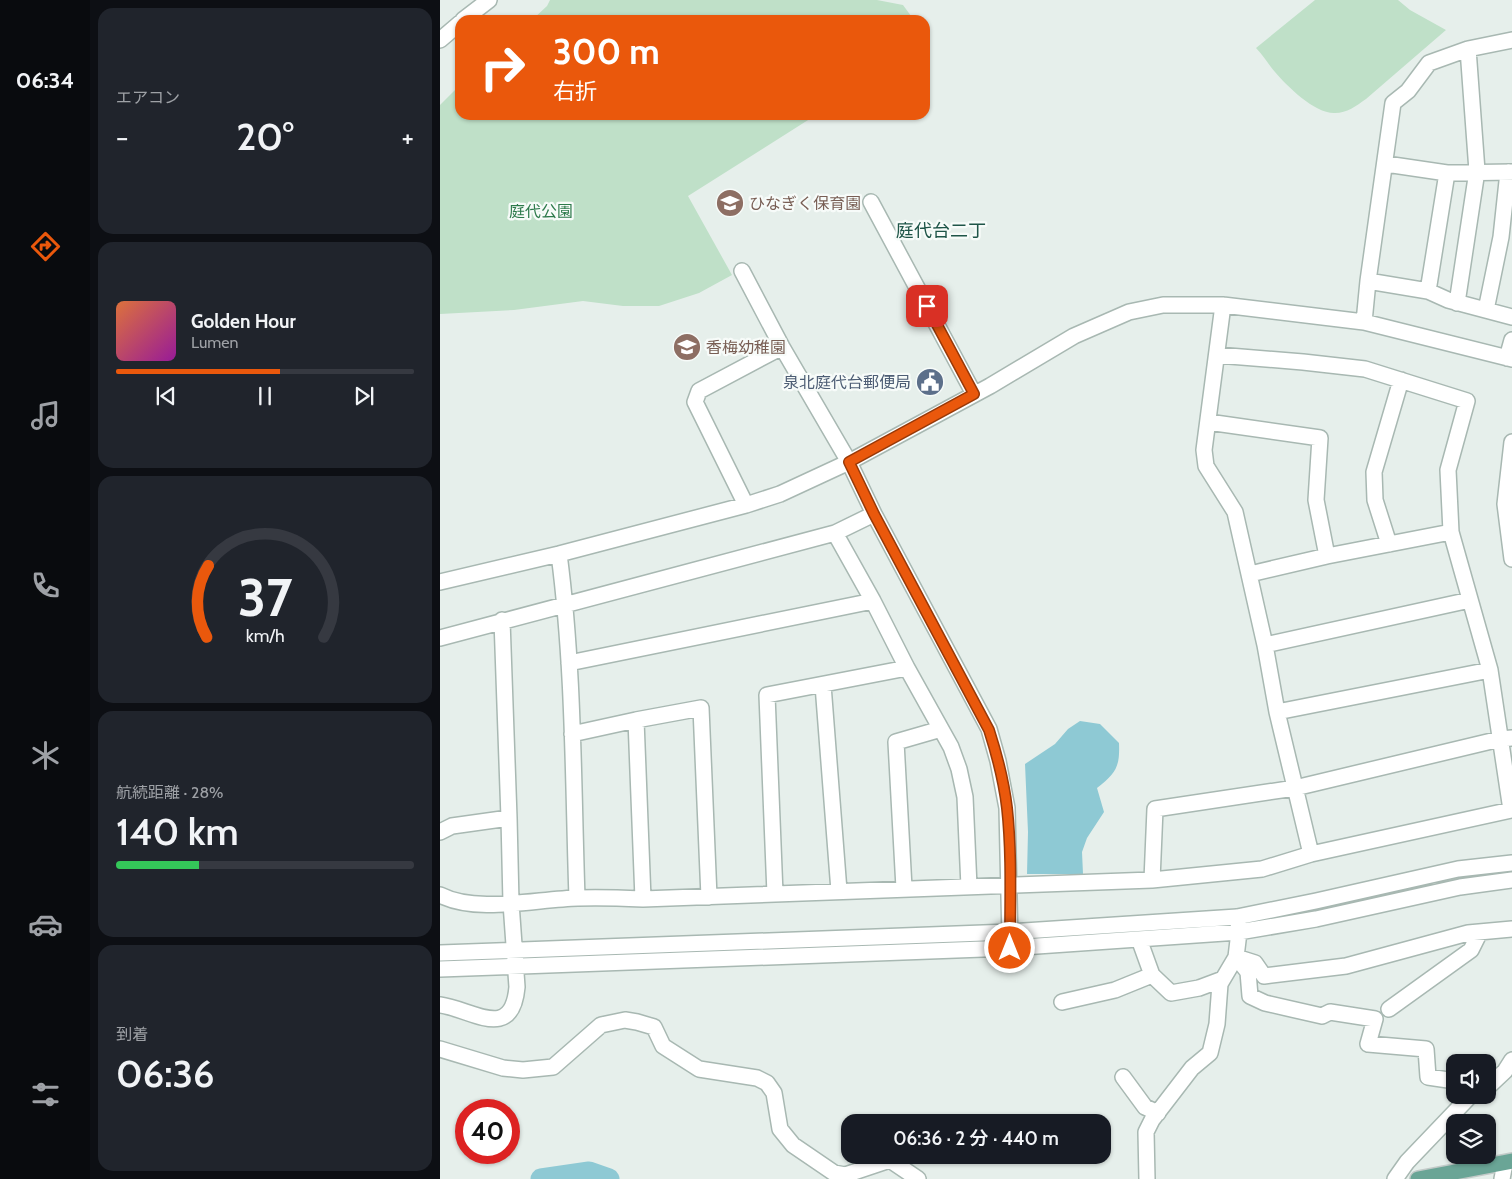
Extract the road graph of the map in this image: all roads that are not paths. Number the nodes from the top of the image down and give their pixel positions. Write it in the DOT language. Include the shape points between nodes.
graph roads {
  1 [pos="489,0"];
  2 [pos="473,4"];
  3 [pos="466,15"];
  4 [pos="455,27"];
  5 [pos="440,40"];
  6 [pos="1512,40"];
  7 [pos="1468,49"];
  8 [pos="1386,164"];
  9 [pos="1476,171"];
  10 [pos="1510,172"];
  11 [pos="1447,173"];
  12 [pos="871,202"];
  13 [pos="742,271"];
  14 [pos="1368,281"];
  15 [pos="1428,291"];
  16 [pos="1457,302"];
  17 [pos="1223,305"];
  18 [pos="1486,310"];
  19 [pos="1512,317"];
  20 [pos="1364,322"];
  21 [pos="1512,340"];
  22 [pos="782,347"];
  23 [pos="1217,355"];
  24 [pos="1510,359"];
  25 [pos="1401,380"];
  26 [pos="974,394"];
  27 [pos="1208,422"];
  28 [pos="1512,442"];
  29 [pos="849,462"];
  30 [pos="746,505"];
  31 [pos="874,514"];
  32 [pos="1450,532"];
  33 [pos="835,533"];
  34 [pos="1389,544"];
  35 [pos="558,554"];
  36 [pos="1327,556"];
  37 [pos="1512,559"];
  38 [pos="1250,574"];
  39 [pos="440,582"];
  40 [pos="1470,600"];
  41 [pos="873,601"];
  42 [pos="565,605"];
  43 [pos="502,620"];
  44 [pos="440,638"];
  45 [pos="1265,644"];
  46 [pos="569,663"];
  47 [pos="907,668"];
  48 [pos="1490,670"];
  49 [pos="823,685"];
  50 [pos="1277,712"];
  51 [pos="636,720"];
  52 [pos="941,729"];
  53 [pos="572,734"];
  54 [pos="1506,738"];
  55 [pos="1295,788"];
  56 [pos="509,818"];
  57 [pos="440,832"];
  58 [pos="1311,854"];
  59 [pos="1512,863"];
  60 [pos="1152,880"];
  61 [pos="1512,880"];
  62 [pos="1010,884"];
  63 [pos="969,887"];
  64 [pos="904,888"];
  65 [pos="839,891"];
  66 [pos="775,894"];
  67 [pos="440,895"];
  68 [pos="709,896"];
  69 [pos="577,898"];
  70 [pos="643,899"];
  71 [pos="511,903"];
  72 [pos="1238,924"];
  73 [pos="1512,929"];
  74 [pos="1010,932"];
  75 [pos="1480,932"];
  76 [pos="1139,939"];
  77 [pos="1010,948"];
  78 [pos="514,950"];
  79 [pos="440,953"];
  80 [pos="1236,957"];
  81 [pos="515,966"];
  82 [pos="440,969"];
  83 [pos="1152,975"];
  84 [pos="1223,979"];
  85 [pos="1062,1002"];
  86 [pos="440,1005"];
  87 [pos="1389,1009"];
  88 [pos="440,1049"];
  89 [pos="1512,1060"];
  90 [pos="1123,1077"];
  91 [pos="1496,1079"];
  92 [pos="1446,1080"];
  93 [pos="1462,1104"];
  94 [pos="1158,1113"];
  95 [pos="1509,1162"];
  96 [pos="918,1179"];
  97 [pos="1147,1179"];
  98 [pos="1395,1179"];
  99 [pos="1418,1179"];
  100 [pos="1502,1179"];
  1 -- 2 [label="street"];
  2 -- 3 [label="street"];
  4 -- 5 [label="street"];
  6 -- 7 [label="street"];
  7 -- 8 [label="street" via="1429,63 1408,91 1393,103"];
  7 -- 9 [label="street"];
  8 -- 11 [label="street"];
  8 -- 14 [label="street"];
  9 -- 10 [label="street"];
  9 -- 11 [label="street"];
  9 -- 16 [label="street"];
  10 -- 18 [label="street"];
  11 -- 15 [label="street"];
  12 -- 26 [label="street"];
  13 -- 22 [label="street"];
  14 -- 15 [label="street"];
  14 -- 20 [label="street"];
  15 -- 16 [label="street"];
  16 -- 18 [label="street"];
  17 -- 20 [label="street"];
  17 -- 23 [label="street"];
  17 -- 26 [label="street" via="1163,305 1129,312 1074,336"];
  18 -- 19 [label="street"];
  20 -- 24 [label="street"];
  21 -- 24 [label="street"];
  22 -- 29 [label="street"];
  22 -- 30 [label="street" via="699,391 695,402"];
  23 -- 25 [label="street" via="1365,369"];
  23 -- 27 [label="street"];
  25 -- 32 [label="street" via="1467,401 1448,470"];
  25 -- 34 [label="street" via="1374,472 1375,500"];
  26 -- 29 [label="street"];
  27 -- 36 [label="street" via="1320,438 1316,500"];
  27 -- 38 [label="street" via="1204,450 1206,466 1235,512"];
  28 -- 37 [label="street" via="1505,504"];
  29 -- 30 [label="street" via="780,494"];
  29 -- 31 [label="street"];
  30 -- 35 [label="street"];
  31 -- 33 [label="street"];
  31 -- 62 [label="street" via="989,730 1007,808"];
  32 -- 34 [label="street"];
  32 -- 40 [label="street"];
  33 -- 41 [label="street"];
  33 -- 42 [label="street"];
  34 -- 36 [label="street"];
  35 -- 39 [label="street"];
  35 -- 42 [label="street"];
  36 -- 38 [label="street"];
  38 -- 45 [label="street"];
  40 -- 45 [label="street"];
  40 -- 48 [label="street"];
  41 -- 46 [label="street"];
  41 -- 47 [label="street"];
  42 -- 43 [label="street"];
  42 -- 46 [label="street"];
  43 -- 44 [label="street"];
  43 -- 56 [label="street"];
  45 -- 50 [label="street"];
  46 -- 53 [label="street"];
  47 -- 49 [label="street"];
  47 -- 52 [label="street"];
  48 -- 50 [label="street"];
  48 -- 54 [label="street"];
  49 -- 65 [label="street"];
  49 -- 66 [label="street" via="767,695"];
  50 -- 55 [label="street"];
  51 -- 53 [label="street"];
  51 -- 68 [label="street" via="701,708"];
  51 -- 70 [label="street"];
  52 -- 63 [label="street" via="959,769 965,797"];
  52 -- 64 [label="street" via="896,742"];
  53 -- 69 [label="street"];
  54 -- 55 [label="street"];
  54 -- 58 [label="street" via="1511,810"];
  55 -- 58 [label="street"];
  55 -- 60 [label="street" via="1156,809"];
  56 -- 57 [label="street" via="452,826"];
  56 -- 71 [label="street"];
  58 -- 60 [label="street" via="1262,869"];
  59 -- 72 [label="street" via="1458,869"];
  60 -- 62 [label="street"];
  61 -- 72 [label="street" via="1460,887 1316,919"];
  62 -- 63 [label="street"];
  62 -- 74 [label="street"];
  63 -- 64 [label="street"];
  64 -- 65 [label="street"];
  65 -- 66 [label="street"];
  66 -- 68 [label="street"];
  67 -- 71 [label="street" via="468,904"];
  68 -- 70 [label="street"];
  69 -- 70 [label="street"];
  69 -- 71 [label="street"];
  71 -- 78 [label="street"];
  72 -- 74 [label="street"];
  72 -- 76 [label="street"];
  72 -- 80 [label="street"];
  73 -- 75 [label="street"];
  74 -- 77 [label="street"];
  74 -- 78 [label="street"];
  75 -- 80 [label="street" via="1346,966 1264,976 1255,963"];
  75 -- 87 [label="street" via="1470,950"];
  76 -- 77 [label="street"];
  76 -- 83 [label="street"];
  77 -- 81 [label="street"];
  78 -- 79 [label="street"];
  78 -- 81 [label="street"];
  80 -- 84 [label="street"];
  80 -- 92 [label="street" via="1248,972 1250,996 1265,1003 1322,1016 1330,1012 1375,1019 1368,1044 1426,1049 1428,1077"];
  81 -- 82 [label="street"];
  81 -- 86 [label="street" via="516,999 506,1015 495,1020"];
  83 -- 84 [label="street" via="1171,993"];
  83 -- 85 [label="street" via="1115,990"];
  84 -- 94 [label="street" via="1210,1053 1192,1068"];
  88 -- 96 [label="street" via="503,1068 553,1067 601,1025 625,1020 637,1022 654,1027 663,1046 699,1069 757,1078 766,1083 774,1093 780,1129 793,1145 834,1173 845,1175 890,1160"];
  89 -- 91 [label="street"];
  90 -- 94 [label="street" via="1145,1107"];
  93 -- 98 [label="street"];
  94 -- 97 [label="street" via="1146,1132"];
  95 -- 99 [label="main road"];
  95 -- 100 [label="street"];
}
